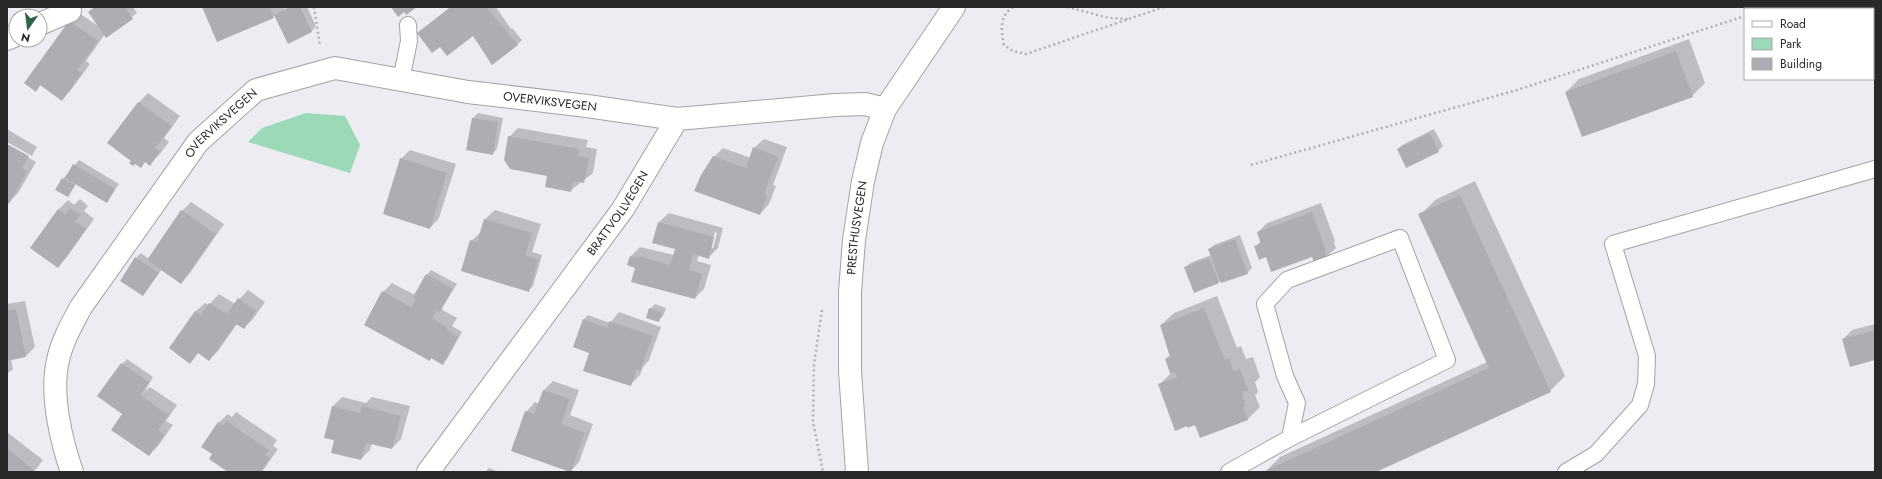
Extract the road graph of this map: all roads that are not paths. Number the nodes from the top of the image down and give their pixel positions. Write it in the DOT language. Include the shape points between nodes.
graph roads {
  1 [pos="954,7"];
  2 [pos="70,11"];
  3 [pos="48,21"];
  4 [pos="408,25"];
  5 [pos="401,80"];
  6 [pos="885,109"];
  7 [pos="677,119"];
  8 [pos="1875,169"];
  9 [pos="1290,438"];
  10 [pos="72,472"];
  11 [pos="428,472"];
  12 [pos="857,472"];
  13 [pos="1229,472"];
  14 [pos="1567,472"];
  1 -- 6 [label="street, PRESTHUSVEGEN"];
  2 -- 3 [label="street"];
  4 -- 5 [label="lane" via="408,42"];
  5 -- 7 [label="street, OVERVIKSVEGEN" via="468,92"];
  5 -- 10 [label="street, OVERVIKSVEGEN" via="335,68 256,90 198,142 81,307 62,344 57,361 56,385 60,429"];
  6 -- 7 [label="street" via="865,104"];
  6 -- 12 [label="street, PRESTHUSVEGEN" via="872,143 863,180 854,240 850,292 850,371"];
  7 -- 11 [label="street, BRATTVOLLVEGEN" via="623,209"];
  8 -- 14 [label="lane" via="1613,244 1647,356 1646,384 1640,405 1596,454"];
  9 -- 9 [label="lane" via="1447,360 1400,238 1287,280 1265,304 1285,376 1297,403"];
  9 -- 13 [label="lane"];
}
